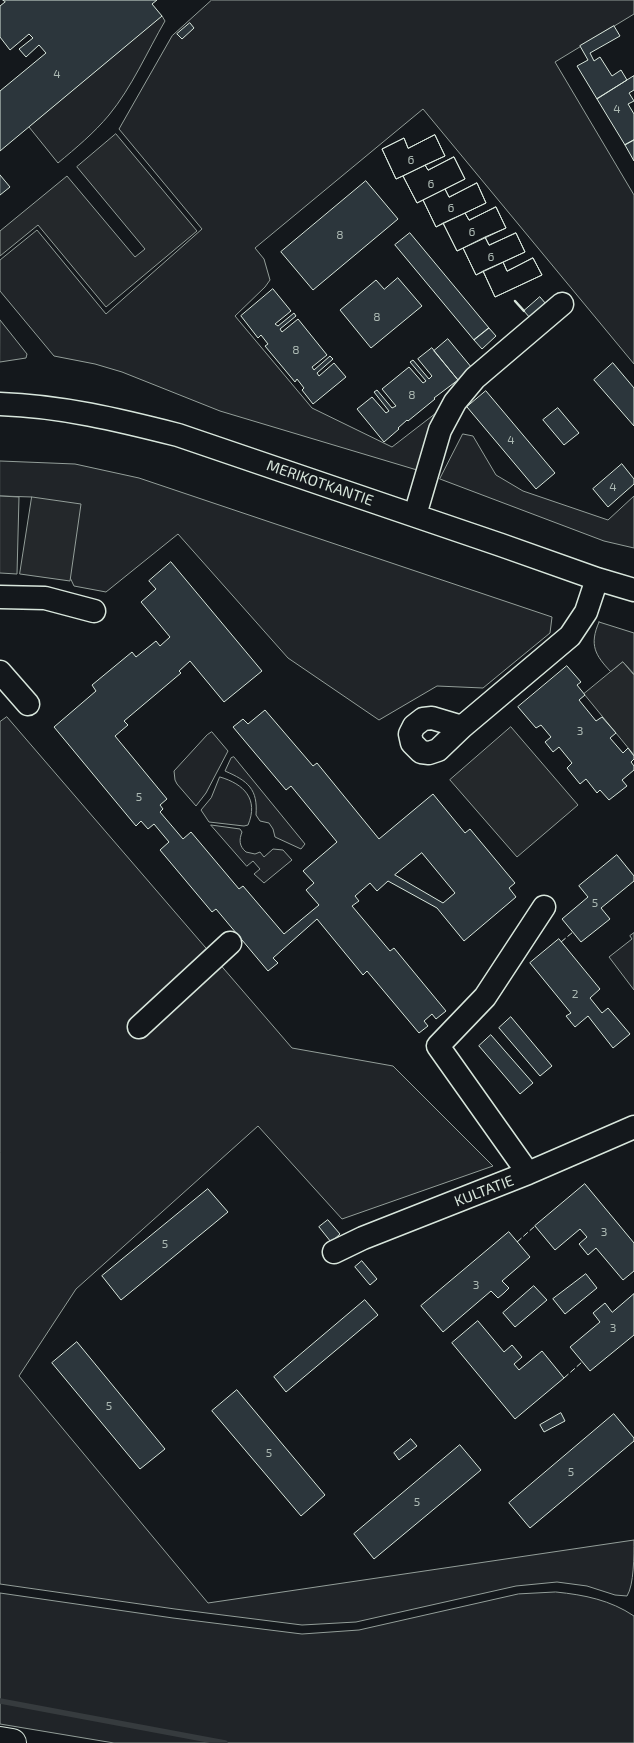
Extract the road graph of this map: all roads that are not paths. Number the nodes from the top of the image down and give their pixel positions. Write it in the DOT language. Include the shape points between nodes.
graph roads {
  1 [pos="562,304"];
  2 [pos="0,404"];
  3 [pos="414,515"];
  4 [pos="597,580"];
  5 [pos="634,590"];
  6 [pos="0,596"];
  7 [pos="94,611"];
  8 [pos="0,672"];
  9 [pos="28,704"];
  10 [pos="462,727"];
  11 [pos="544,907"];
  12 [pos="230,944"];
  13 [pos="139,1027"];
  14 [pos="634,1127"];
  15 [pos="528,1173"];
  16 [pos="334,1252"];
  17 [pos="0,1742"];
  18 [pos="12,1743"];
  1 -- 3 [label="street" via="474,378 455,402 440,430"];
  2 -- 3 [label="street, MERIKOTKANTIE" via="74,411 178,435"];
  3 -- 4 [label="street, MERIKOTKANTIE"];
  4 -- 5 [label="street, MERIKOTKANTIE"];
  4 -- 10 [label="street" via="586,612 570,636"];
  6 -- 7 [label="street" via="45,598"];
  8 -- 9 [label="street"];
  11 -- 15 [label="street" via="485,997 438,1046"];
  12 -- 13 [label="street"];
  14 -- 15 [label="street, KULTATIE"];
  15 -- 16 [label="street, KULTATIE"];
  17 -- 18 [label="highway"];
}
